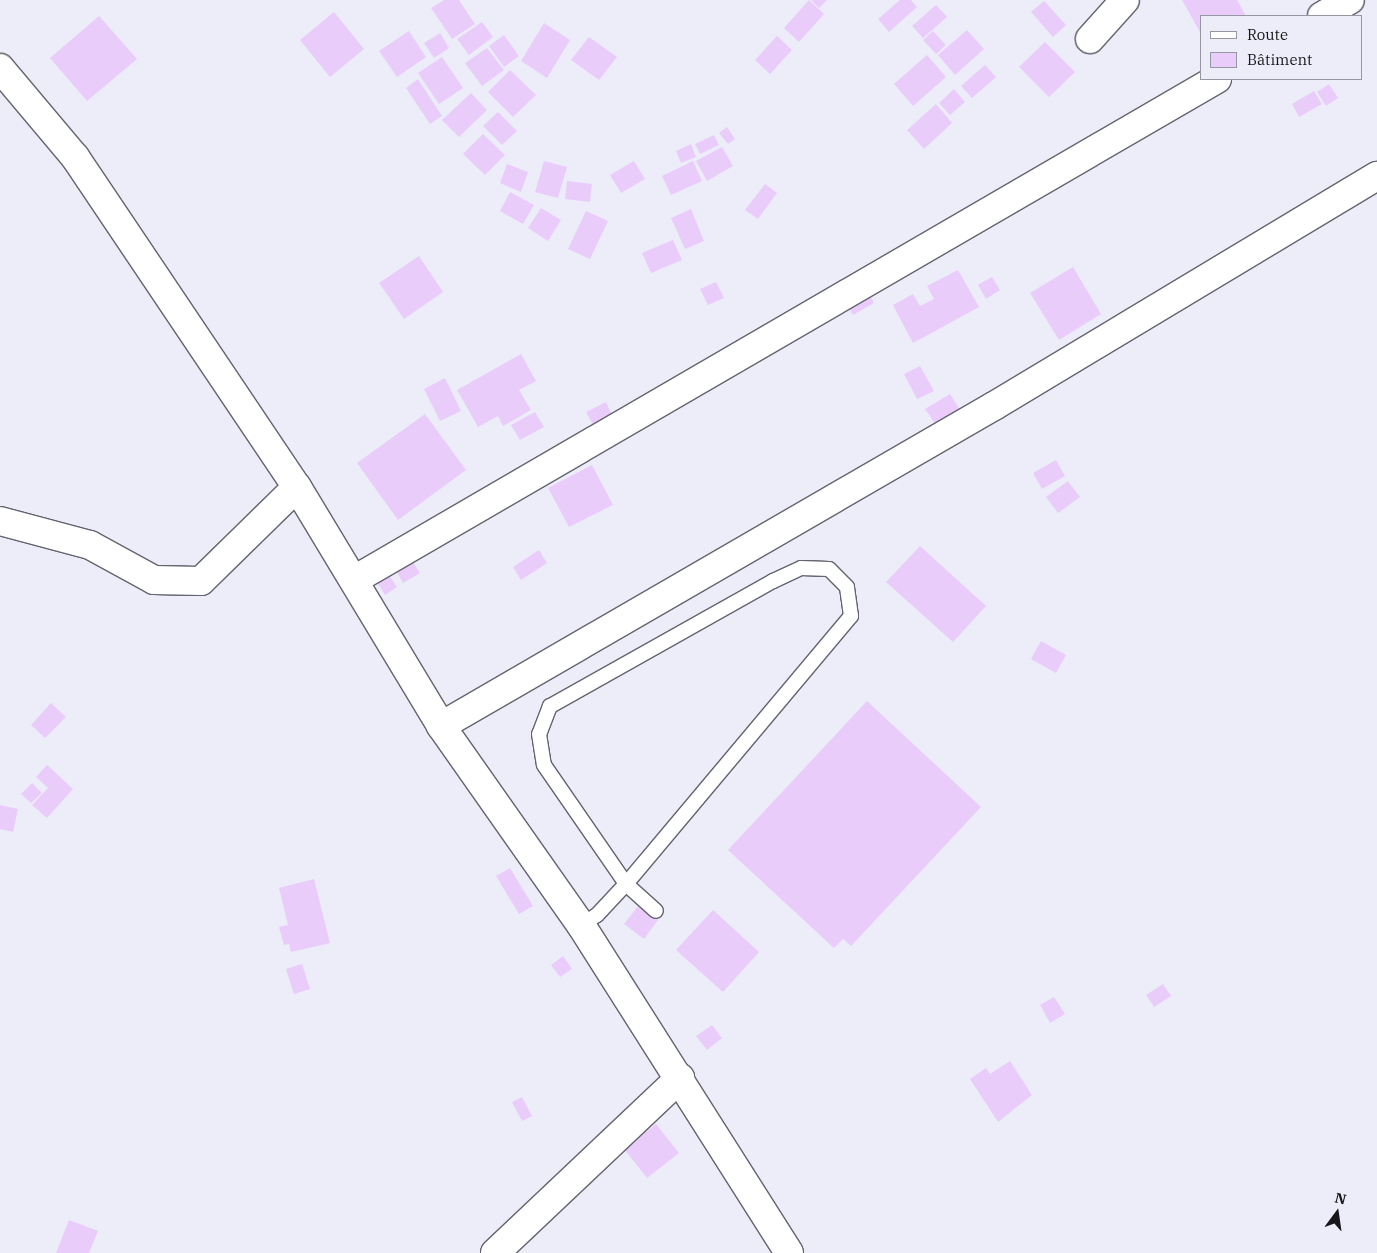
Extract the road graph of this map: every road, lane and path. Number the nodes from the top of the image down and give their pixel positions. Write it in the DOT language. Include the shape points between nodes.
graph roads {
  1 [pos="1126,0"];
  2 [pos="1350,0"];
  3 [pos="1324,15"];
  4 [pos="1090,39"];
  5 [pos="0,68"];
  6 [pos="1215,80"];
  7 [pos="1377,176"];
  8 [pos="297,487"];
  9 [pos="0,520"];
  10 [pos="354,580"];
  11 [pos="441,726"];
  12 [pos="626,884"];
  13 [pos="656,911"];
  14 [pos="581,925"];
  15 [pos="680,1078"];
  16 [pos="495,1253"];
  17 [pos="790,1253"];
  1 -- 4 [label="street"];
  2 -- 3 [label="street"];
  5 -- 8 [label="street" via="75,157"];
  6 -- 10 [label="street"];
  7 -- 11 [label="street" via="994,406"];
  8 -- 9 [label="street" via="200,581 154,580 90,545"];
  8 -- 10 [label="street"];
  10 -- 11 [label="street"];
  11 -- 14 [label="street"];
  12 -- 12 [label="lane" via="851,616 847,587 829,569 801,568 773,581 550,706 539,734 544,765"];
  12 -- 13 [label="lane"];
  12 -- 14 [label="lane" via="597,915"];
  14 -- 15 [label="street"];
  15 -- 16 [label="street"];
  15 -- 17 [label="street"];
}
